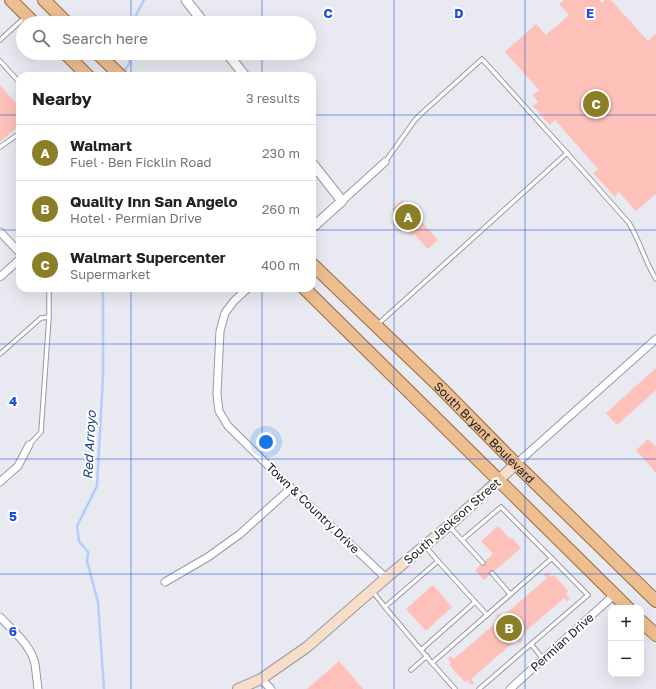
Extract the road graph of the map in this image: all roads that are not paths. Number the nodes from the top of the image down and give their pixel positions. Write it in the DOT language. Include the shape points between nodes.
graph roads {
  1 [pos="11,0"];
  2 [pos="44,0"];
  3 [pos="186,0"];
  4 [pos="27,16"];
  5 [pos="60,16"];
  6 [pos="199,16"];
  7 [pos="16,28"];
  8 [pos="1,37"];
  9 [pos="72,60"];
  10 [pos="104,60"];
  11 [pos="232,60"];
  12 [pos="0,61"];
  13 [pos="84,72"];
  14 [pos="117,72"];
  15 [pos="242,72"];
  16 [pos="16,79"];
  17 [pos="16,136"];
  18 [pos="0,147"];
  19 [pos="567,153"];
  20 [pos="385,162"];
  21 [pos="316,167"];
  22 [pos="342,201"];
  23 [pos="316,224"];
  24 [pos="0,232"];
  25 [pos="16,249"];
  26 [pos="16,263"];
  27 [pos="316,268"];
  28 [pos="0,277"];
  29 [pos="656,279"];
  30 [pos="49,292"];
  31 [pos="244,292"];
  32 [pos="308,292"];
  33 [pos="49,317"];
  34 [pos="377,326"];
  35 [pos="656,341"];
  36 [pos="0,354"];
  37 [pos="29,445"];
  38 [pos="516,464"];
  39 [pos="499,480"];
  40 [pos="0,482"];
  41 [pos="291,488"];
  42 [pos="449,525"];
  43 [pos="462,540"];
  44 [pos="425,545"];
  45 [pos="552,558"];
  46 [pos="438,561"];
  47 [pos="483,563"];
  48 [pos="492,573"];
  49 [pos="386,578"];
  50 [pos="165,582"];
  51 [pos="371,591"];
  52 [pos="510,594"];
  53 [pos="614,595"];
  54 [pos="656,601"];
  55 [pos="475,602"];
  56 [pos="625,605"];
  57 [pos="385,607"];
  58 [pos="486,615"];
  59 [pos="0,617"];
  60 [pos="644,624"];
  61 [pos="656,635"];
  62 [pos="531,644"];
  63 [pos="422,649"];
  64 [pos="427,656"];
  65 [pos="544,659"];
  66 [pos="432,663"];
  67 [pos="411,670"];
  68 [pos="261,679"];
  69 [pos="38,689"];
  70 [pos="238,689"];
  71 [pos="271,689"];
  72 [pos="455,689"];
  73 [pos="479,689"];
  74 [pos="510,689"];
  1 -- 4 [label="main road"];
  2 -- 5 [label="main road"];
  3 -- 6 [label="street"];
  7 -- 8 [label="lane"];
  9 -- 13 [label="main road"];
  10 -- 14 [label="main road"];
  11 -- 15 [label="street"];
  12 -- 16 [label="lane"];
  17 -- 18 [label="lane"];
  19 -- 20 [label="lane" via="482,59 422,113"];
  19 -- 29 [label="lane" via="629,223"];
  19 -- 34 [label="lane"];
  20 -- 22 [label="street"];
  21 -- 22 [label="street"];
  22 -- 23 [label="street"];
  24 -- 25 [label="street"];
  26 -- 28 [label="street"];
  27 -- 34 [label="main road, South Bryant Boulevard"];
  30 -- 33 [label="lane"];
  31 -- 41 [label="street, Town & Country Drive" via="225,313 220,331 217,394 219,411 228,426"];
  32 -- 39 [label="main road, South Bryant Boulevard"];
  33 -- 36 [label="lane" via="41,318"];
  33 -- 37 [label="lane" via="41,432"];
  34 -- 38 [label="main road, South Bryant Boulevard"];
  35 -- 38 [label="street, South Jackson Street"];
  37 -- 40 [label="street" via="18,466"];
  38 -- 39 [label="main road, South Jackson Street"];
  38 -- 54 [label="main road, South Bryant Boulevard"];
  39 -- 42 [label="main road, South Jackson Street"];
  39 -- 53 [label="main road, South Bryant Boulevard"];
  41 -- 49 [label="street, Town & Country Drive"];
  41 -- 50 [label="street" via="240,534 208,557"];
  42 -- 43 [label="lane"];
  42 -- 44 [label="main road, South Jackson Street"];
  43 -- 45 [label="lane" via="501,507"];
  43 -- 47 [label="lane"];
  44 -- 46 [label="lane"];
  44 -- 49 [label="main road, South Jackson Street"];
  45 -- 52 [label="lane"];
  45 -- 62 [label="lane" via="588,595"];
  46 -- 55 [label="lane"];
  46 -- 57 [label="lane"];
  48 -- 52 [label="lane"];
  49 -- 51 [label="main road, South Jackson Street"];
  51 -- 57 [label="lane"];
  51 -- 68 [label="main road, South Jackson Street" via="307,647"];
  52 -- 58 [label="lane"];
  53 -- 56 [label="main road, South Bryant Boulevard"];
  53 -- 65 [label="street, Permian Drive"];
  55 -- 58 [label="lane"];
  55 -- 63 [label="lane"];
  57 -- 63 [label="lane"];
  58 -- 66 [label="lane"];
  59 -- 69 [label="street" via="29,649"];
  60 -- 61 [label="main road"];
  62 -- 65 [label="lane"];
  62 -- 73 [label="lane"];
  63 -- 64 [label="lane"];
  64 -- 66 [label="lane"];
  64 -- 67 [label="lane"];
  65 -- 74 [label="street, Permian Drive"];
  66 -- 72 [label="lane"];
  68 -- 70 [label="main road, South Jackson Street"];
  68 -- 71 [label="street"];
}
